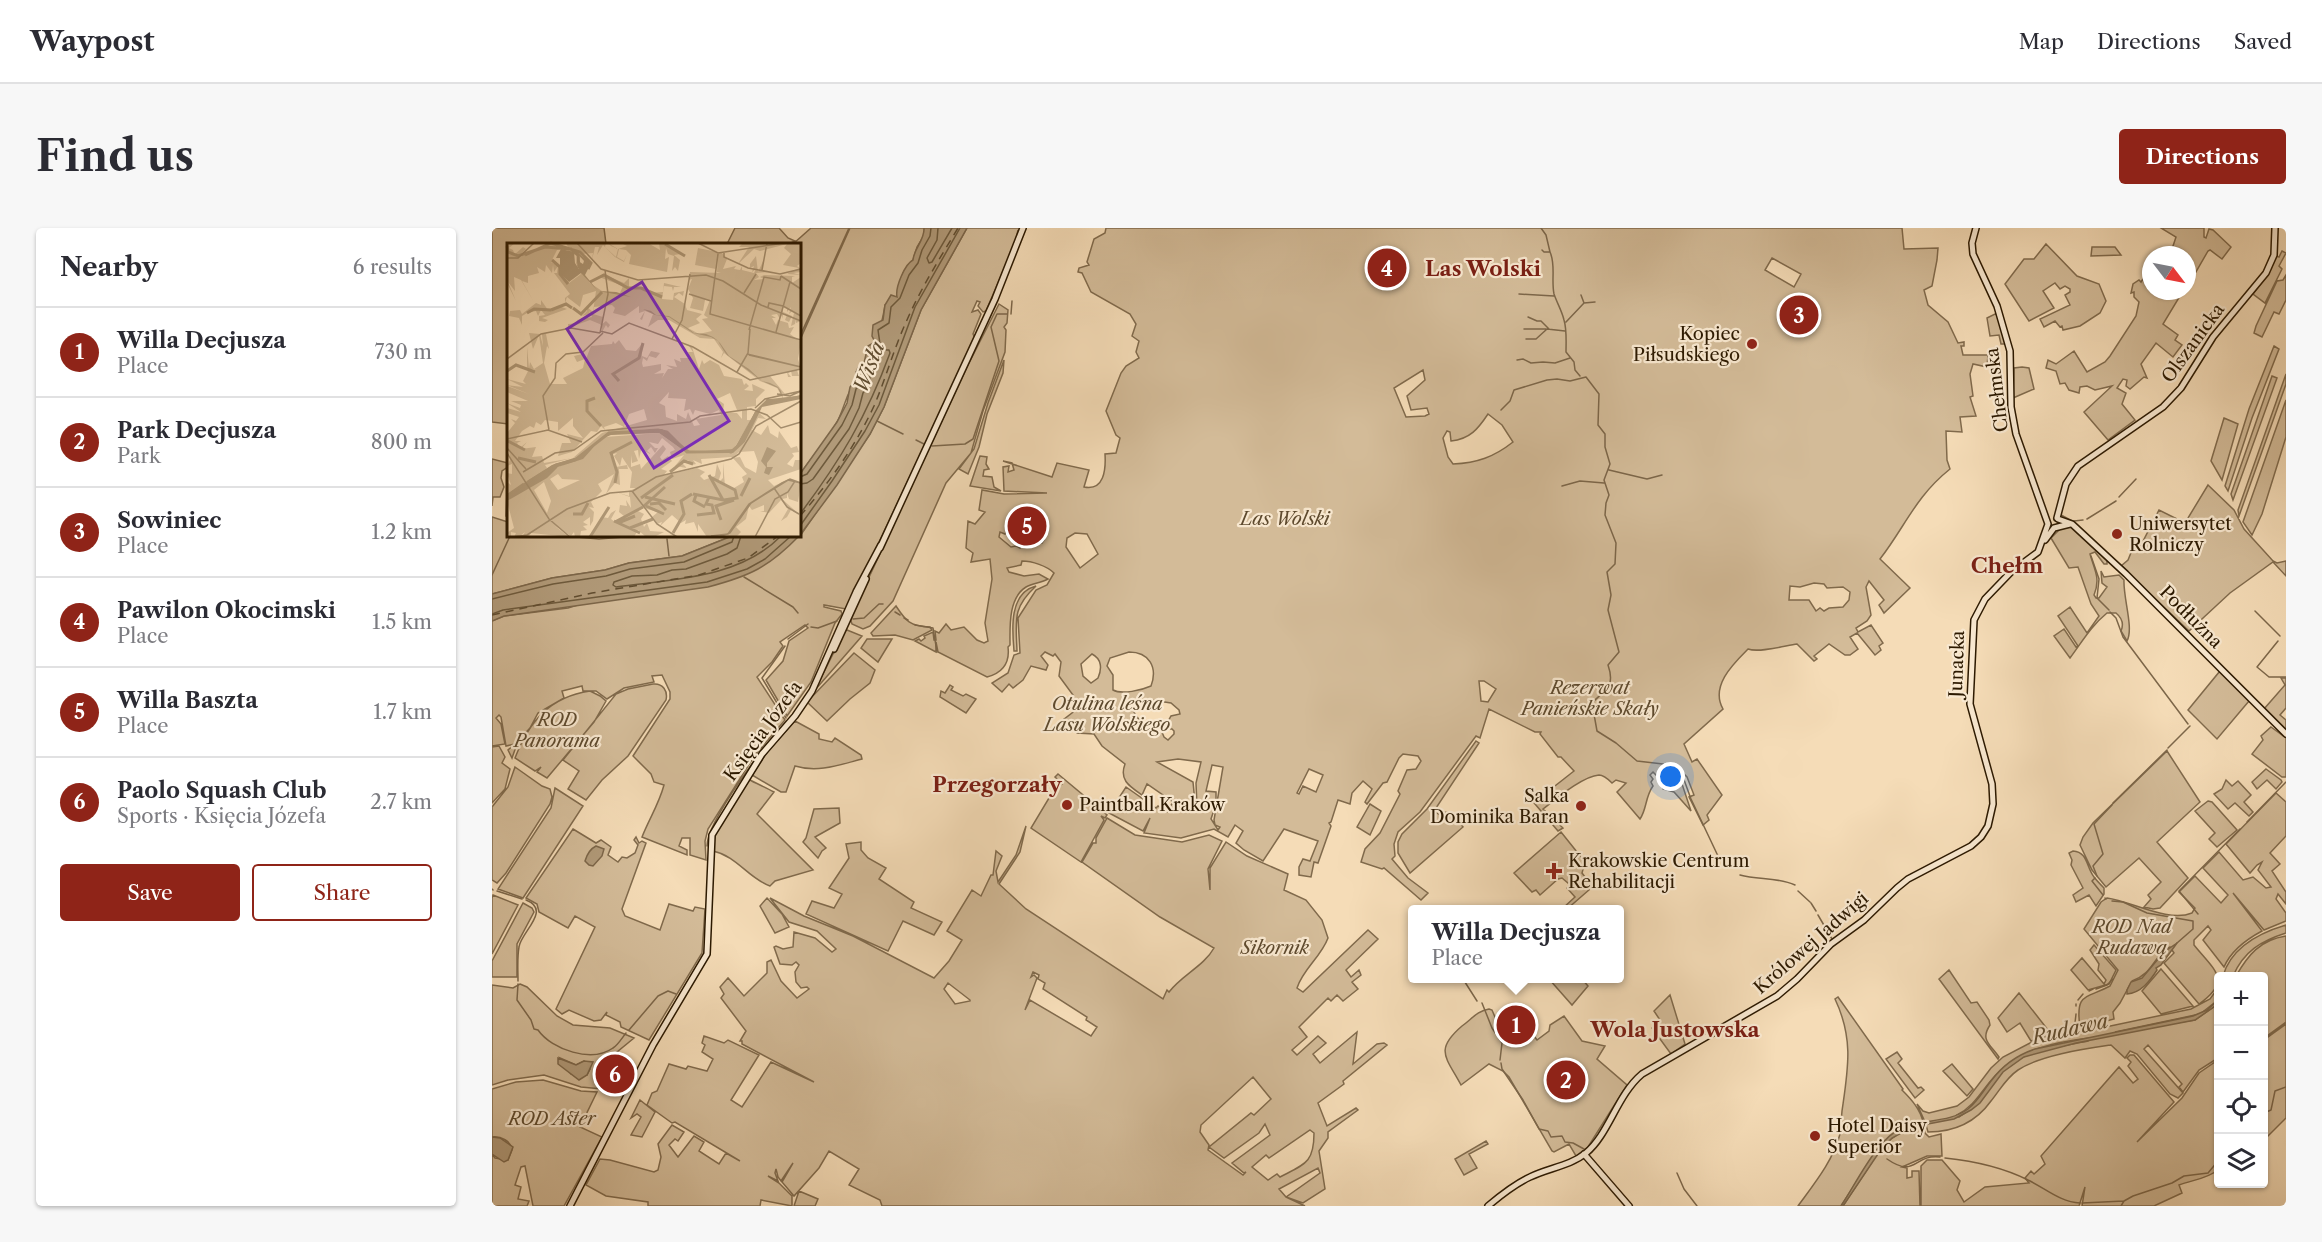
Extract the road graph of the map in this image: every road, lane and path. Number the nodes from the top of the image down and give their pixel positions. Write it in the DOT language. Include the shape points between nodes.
graph roads {
  1 [pos="1023,228"];
  2 [pos="1976,228"];
  3 [pos="2275,228"];
  4 [pos="2052,519"];
  5 [pos="2072,524"];
  6 [pos="2055,527"];
  7 [pos="2042,544"];
  8 [pos="881,545"];
  9 [pos="824,666"];
  10 [pos="2286,734"];
  11 [pos="1993,795"];
  12 [pos="1584,1154"];
  13 [pos="570,1206"];
  14 [pos="1488,1206"];
  15 [pos="1629,1206"];
  1 -- 8 [label="street" via="995,299"];
  2 -- 4 [label="street, Chełmska" via="1972,254 1997,306 2010,351 2014,427"];
  3 -- 4 [label="street, Olszanicka" via="2274,255 2266,273 2218,330 2181,388 2163,406 2078,466"];
  4 -- 5 [label="street, Podłużna"];
  4 -- 6 [label="street"];
  4 -- 6 [label="street"];
  4 -- 7 [label="street"];
  5 -- 6 [label="street"];
  5 -- 10 [label="street, Podłużna"];
  6 -- 7 [label="street"];
  7 -- 11 [label="street, Junacka" via="1980,605 1974,617 1969,698"];
  8 -- 9 [label="street, Księcia Józefa"];
  8 -- 9 [label="street, Księcia Józefa"];
  9 -- 13 [label="street, Księcia Józefa" via="807,699 762,754 712,835 707,954 653,1045"];
  11 -- 12 [label="street, Królowej Jadwigi" via="1990,821 1980,839 1899,886 1772,999 1642,1074"];
  12 -- 14 [label="street, Królowej Jadwigi" via="1530,1177"];
  12 -- 15 [label="street"];
}
